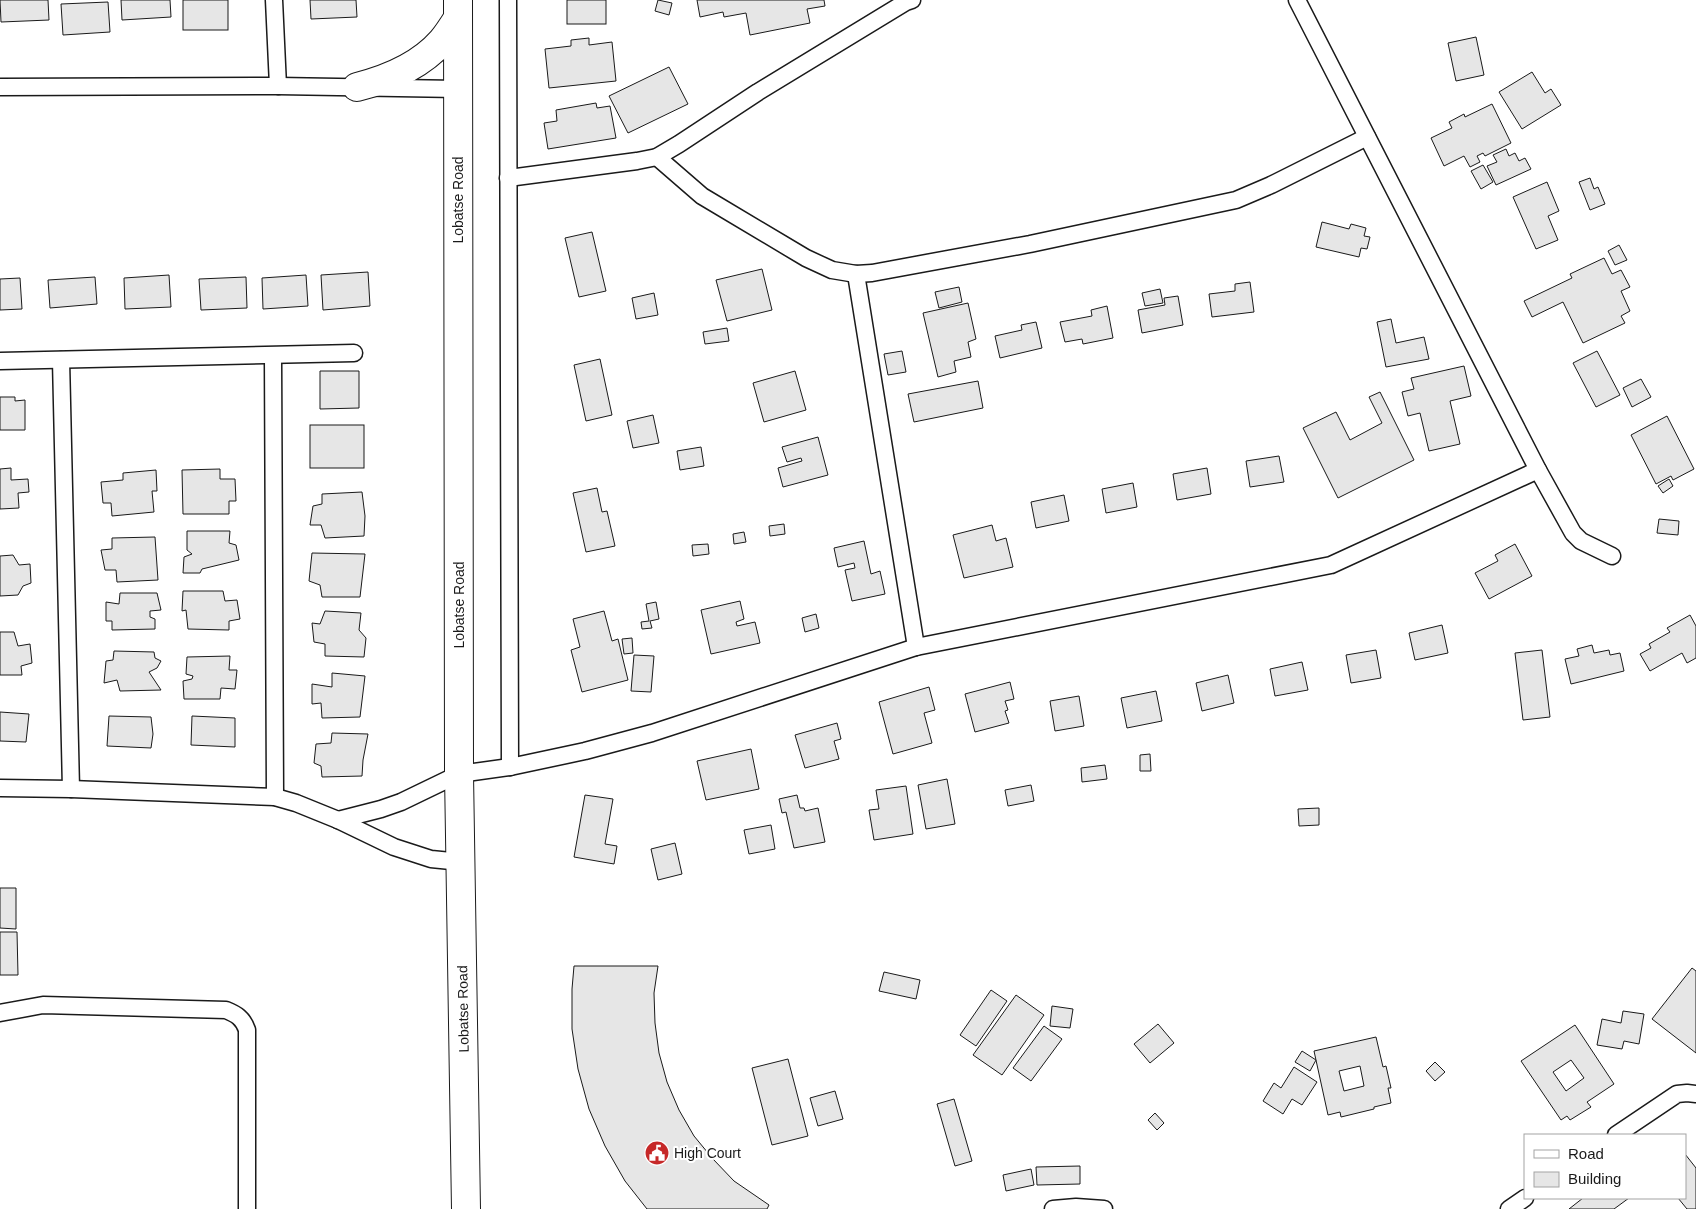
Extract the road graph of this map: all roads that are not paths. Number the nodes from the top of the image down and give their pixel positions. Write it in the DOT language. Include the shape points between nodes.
graph roads {
  1 [pos="274,0"];
  2 [pos="508,0"];
  3 [pos="1297,0"];
  4 [pos="908,1"];
  5 [pos="458,9"];
  6 [pos="278,86"];
  7 [pos="0,87"];
  8 [pos="357,87"];
  9 [pos="458,89"];
  10 [pos="1367,137"];
  11 [pos="657,157"];
  12 [pos="508,178"];
  13 [pos="856,274"];
  14 [pos="354,353"];
  15 [pos="273,356"];
  16 [pos="61,360"];
  17 [pos="0,361"];
  18 [pos="1538,470"];
  19 [pos="1612,556"];
  20 [pos="916,647"];
  21 [pos="510,767"];
  22 [pos="460,774"];
  23 [pos="0,788"];
  24 [pos="71,789"];
  25 [pos="275,797"];
  26 [pos="338,820"];
  27 [pos="461,862"];
  28 [pos="0,1013"];
  29 [pos="1696,1094"];
  30 [pos="1617,1134"];
  31 [pos="1524,1199"];
  32 [pos="247,1209"];
  33 [pos="466,1209"];
  34 [pos="1053,1209"];
  35 [pos="1104,1209"];
  36 [pos="1508,1209"];
  1 -- 6 [label="street"];
  2 -- 12 [label="street"];
  3 -- 10 [label="street"];
  4 -- 11 [label="street"];
  5 -- 8 [label="highway" via="443,40 427,56 392,76"];
  5 -- 9 [label="highway, Lobatse Road"];
  6 -- 7 [label="street"];
  6 -- 8 [label="street"];
  8 -- 9 [label="street"];
  9 -- 22 [label="highway, Lobatse Road"];
  10 -- 13 [label="street" via="1236,200 1030,244 872,274"];
  10 -- 18 [label="street"];
  11 -- 12 [label="street"];
  11 -- 13 [label="street" via="702,196 806,258 832,270"];
  12 -- 21 [label="street"];
  13 -- 20 [label="street"];
  14 -- 15 [label="street"];
  15 -- 16 [label="street"];
  15 -- 25 [label="street"];
  16 -- 17 [label="street"];
  16 -- 24 [label="street"];
  18 -- 19 [label="street" via="1572,533"];
  18 -- 20 [label="street" via="1331,565"];
  20 -- 21 [label="street" via="652,733"];
  21 -- 22 [label="street"];
  22 -- 26 [label="street" via="401,802"];
  22 -- 27 [label="highway, Lobatse Road"];
  23 -- 24 [label="street"];
  24 -- 25 [label="street"];
  25 -- 26 [label="street"];
  26 -- 27 [label="street" via="412,853"];
  27 -- 33 [label="highway, Lobatse Road"];
  28 -- 32 [label="street" via="43,1005 226,1010 236,1014 247,1030"];
  29 -- 30 [label="street" via="1677,1094"];
  31 -- 36 [label="street"];
  34 -- 35 [label="street"];
}
